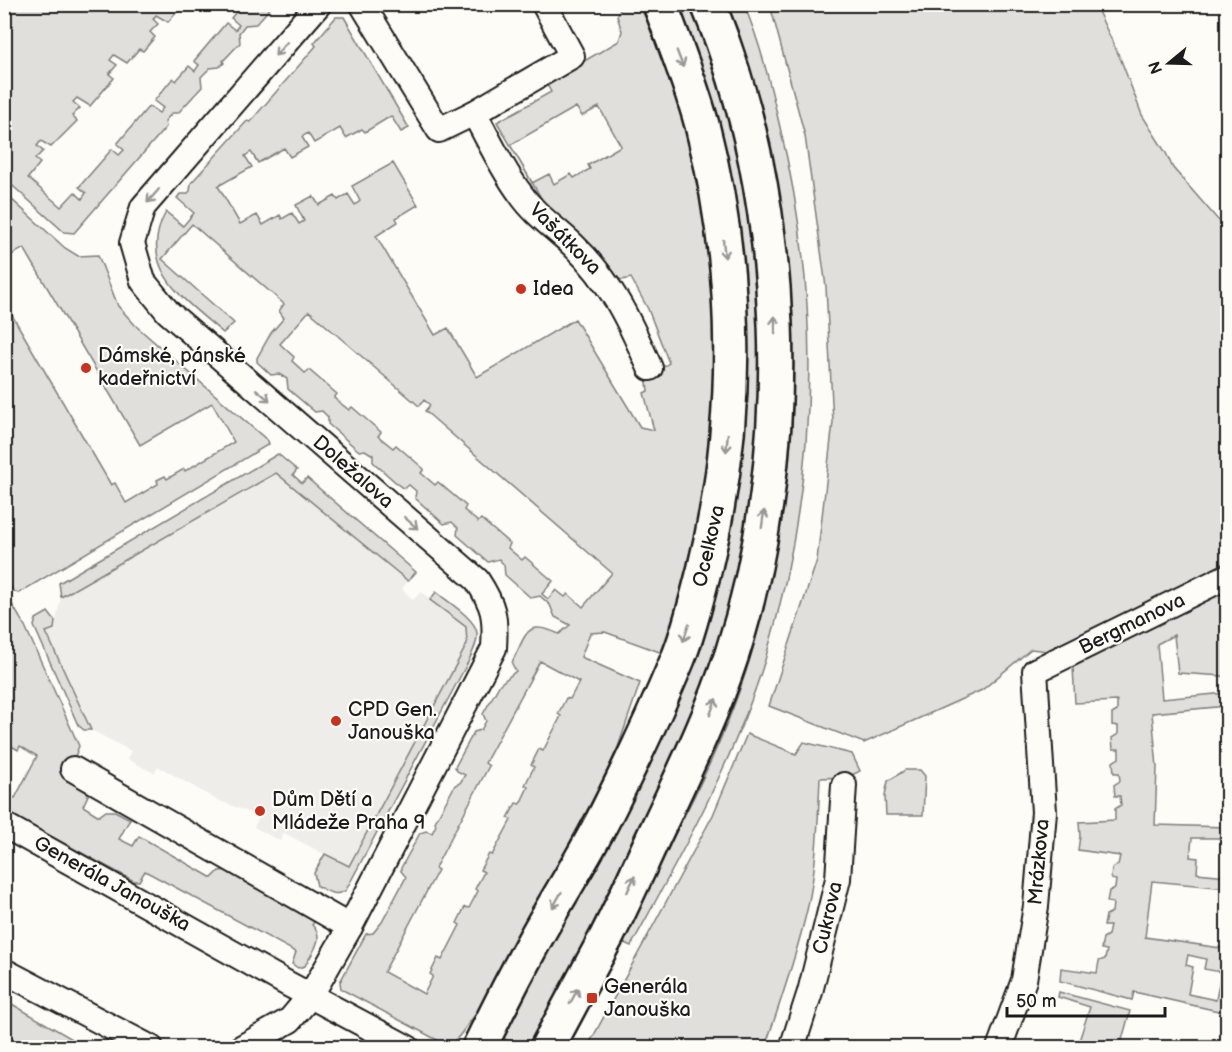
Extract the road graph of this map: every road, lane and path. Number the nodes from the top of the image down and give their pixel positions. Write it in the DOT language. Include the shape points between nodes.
graph roads {
  1 [pos="319,4"];
  2 [pos="362,4"];
  3 [pos="544,4"];
  4 [pos="660,4"];
  5 [pos="708,4"];
  6 [pos="474,113"];
  7 [pos="650,368"];
  8 [pos="1227,576"];
  9 [pos="1035,671"];
  10 [pos="73,769"];
  11 [pos="844,785"];
  12 [pos="4,825"];
  13 [pos="350,927"];
  14 [pos="4,971"];
  15 [pos="311,995"];
  16 [pos="151,1047"];
  17 [pos="241,1047"];
  18 [pos="408,1047"];
  19 [pos="479,1047"];
  20 [pos="547,1047"];
  21 [pos="792,1047"];
  22 [pos="999,1047"];
  1 -- 13 [label="street, Doležalova, one-way" via="143,207 132,243 143,281 168,312 477,580 491,602 494,648"];
  2 -- 6 [label="street" via="439,130"];
  3 -- 6 [label="street" via="572,56"];
  4 -- 19 [label="street, Ocelkova, one-way" via="701,125 713,175 726,265 732,392 715,525 677,660 609,809"];
  20 -- 5 [label="street, one-way" via="608,933 712,709 732,653 761,534 775,390 772,270 748,129 735,78"];
  6 -- 7 [label="street, Vašátkova" via="520,194 604,279 628,316"];
  8 -- 9 [label="street, Bergmanova"];
  9 -- 22 [label="street, Mrázkova" via="1044,812 1036,906 1024,980"];
  10 -- 13 [label="street"];
  11 -- 21 [label="street, Cukrova" via="838,879"];
  12 -- 15 [label="street, Generála Janouška"];
  13 -- 15 [label="street, Doležalova"];
  14 -- 16 [label="street"];
  15 -- 17 [label="street, Doležalova" via="290,1020"];
  15 -- 18 [label="street, Generála Janouška"];
}
